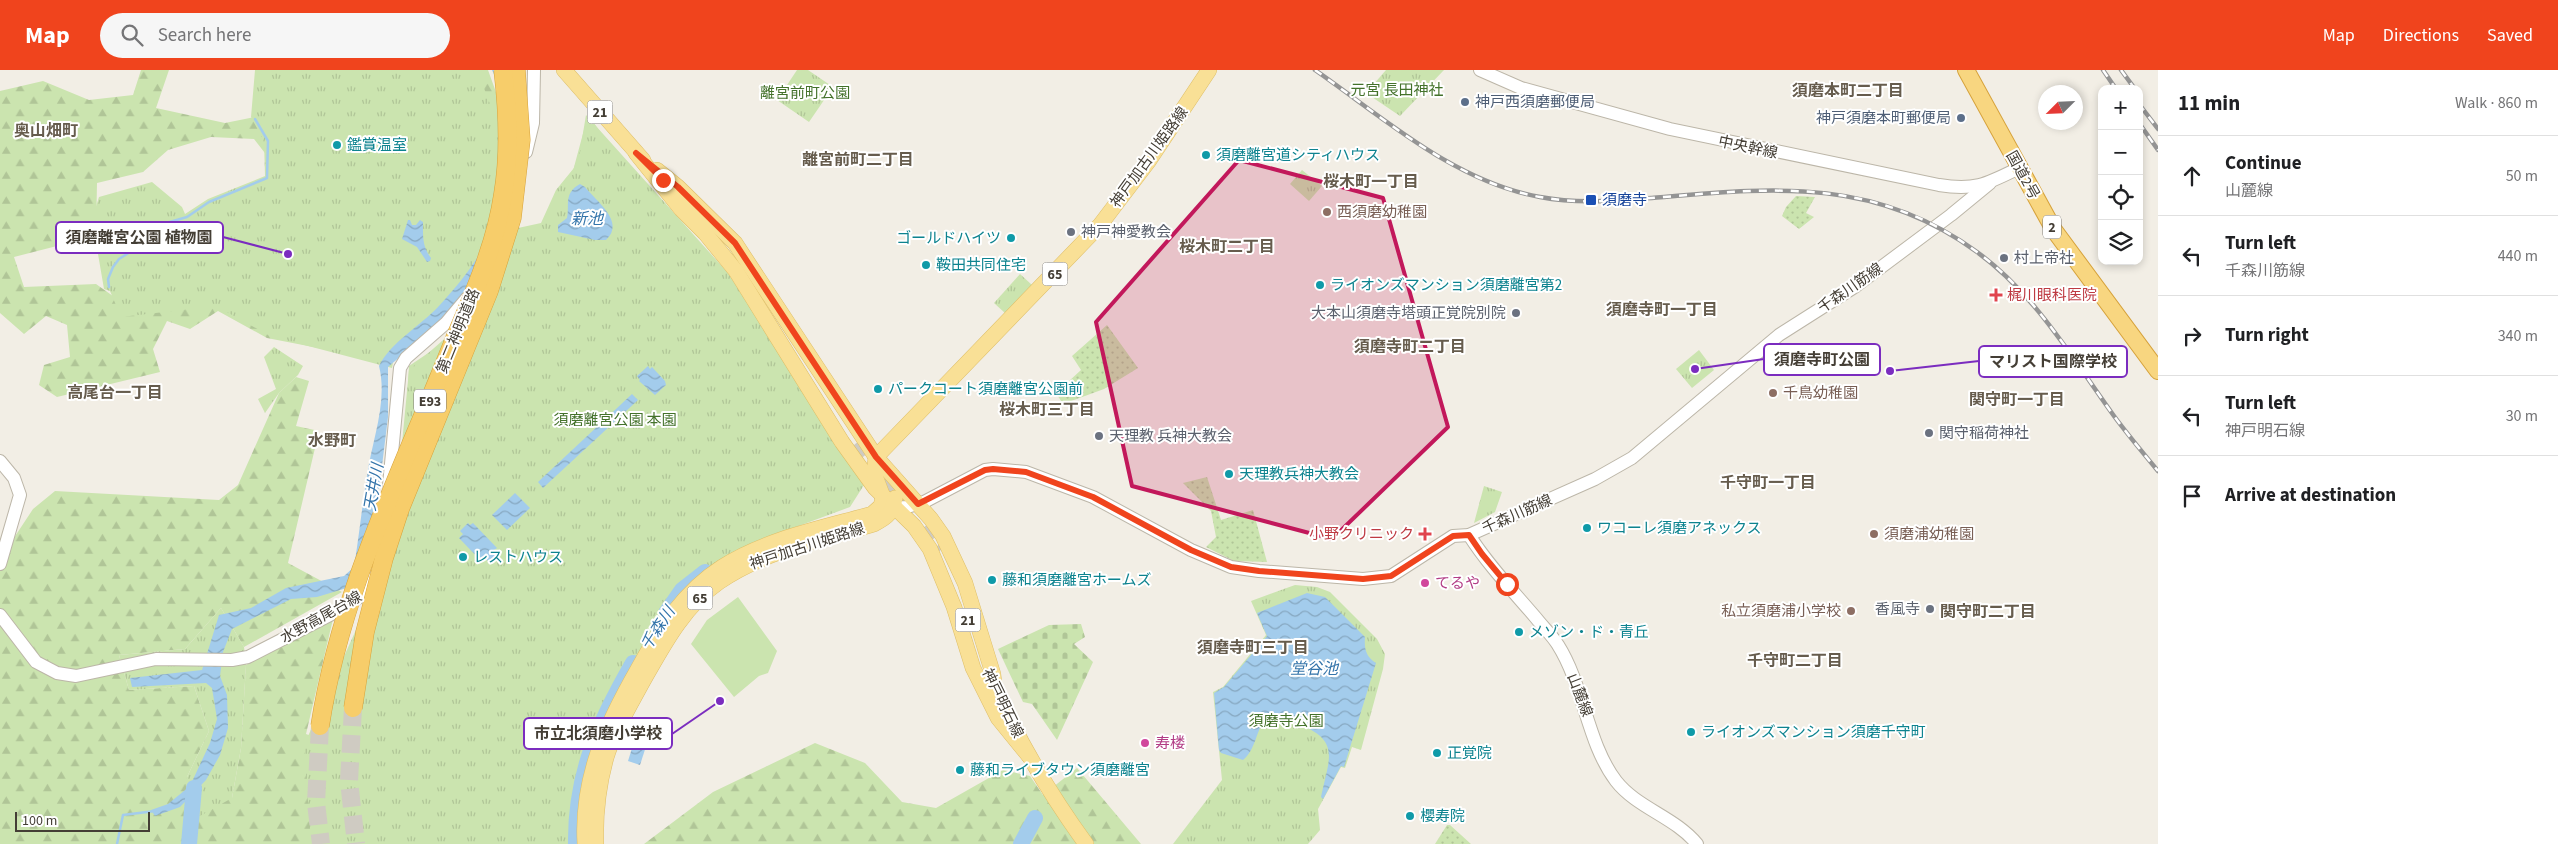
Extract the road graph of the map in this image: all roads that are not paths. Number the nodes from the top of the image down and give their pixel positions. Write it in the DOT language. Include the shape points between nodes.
graph roads {
  1 [pos="503,70"];
  2 [pos="516,70"];
  3 [pos="534,70"];
  4 [pos="564,70"];
  5 [pos="1209,70"];
  6 [pos="1480,70"];
  7 [pos="1966,70"];
  8 [pos="636,153"];
  9 [pos="2019,168"];
  10 [pos="1990,183"];
  11 [pos="2158,371"];
  12 [pos="854,444"];
  13 [pos="876,457"];
  14 [pos="0,461"];
  15 [pos="888,502"];
  16 [pos="924,504"];
  17 [pos="907,517"];
  18 [pos="873,519"];
  19 [pos="1469,535"];
  20 [pos="941,550"];
  21 [pos="0,564"];
  22 [pos="0,615"];
  23 [pos="996,690"];
  24 [pos="354,708"];
  25 [pos="320,726"];
  26 [pos="1029,756"];
  27 [pos="585,844"];
  28 [pos="596,844"];
  29 [pos="1086,844"];
  30 [pos="1697,844"];
  1 -- 25 [label="highway, 第二神明道路 / E93, bridge" via="507,170 494,233 472,297 353,588 329,669"];
  2 -- 24 [label="highway, 第二神明道路 / E93, bridge" via="521,140 512,218 489,291 400,510 384,558 365,632"];
  3 -- 22 [label="street, 水野高尾台線" via="533,123 520,178 487,275 446,323 406,358 400,368 379,563 366,593 248,657 232,660 156,658 76,676 57,673 36,662"];
  4 -- 8 [label="main road, 21"];
  5 -- 13 [label="main road, 神戸加古川姫路線 / 65" via="1148,162 1100,225"];
  6 -- 10 [label="street, 中央幹線" via="1521,88 1717,140 1947,187 1972,188"];
  7 -- 9 [label="highway, 国道2号 / 2"];
  8 -- 12 [label="main road, 21" via="741,263"];
  8 -- 13 [label="main road" via="678,187 735,243"];
  8 -- 15 [label="main road" via="736,271 842,442"];
  9 -- 10 [label="street, 中央幹線"];
  9 -- 11 [label="highway, 国道2号 / 2" via="2054,230"];
  10 -- 19 [label="street, 千森川筋線" via="1856,286 1779,335 1632,458 1595,479"];
  13 -- 15 [label="main road" via="894,489"];
  13 -- 16 [label="main road"];
  14 -- 21 [label="street" via="10,471 19,490 19,501"];
  15 -- 16 [label="street, 千森川筋線"];
  15 -- 17 [label="main road"];
  15 -- 18 [label="main road, 神戸加古川姫路線 / 65" via="890,515"];
  16 -- 17 [label="street"];
  16 -- 19 [label="street, 千森川筋線" via="985,470 1026,472 1093,497 1191,550 1231,567 1363,579 1391,576 1453,536"];
  16 -- 23 [label="main road" via="962,575"];
  17 -- 18 [label="main road"];
  17 -- 26 [label="main road" via="938,566 973,668 998,718"];
  18 -- 27 [label="main road, 神戸加古川姫路線 / 65" via="771,544 746,554 701,582 682,601 645,657 605,730 588,789"];
  18 -- 28 [label="main road, 神戸加古川姫路線 / 65" via="744,567 707,590 690,608 660,653 613,738 597,800"];
  19 -- 30 [label="street, 山麓線" via="1558,644 1578,685 1603,759 1617,782 1632,796 1688,833"];
  20 -- 23 [label="main road, 神戸明石線 / 21" via="975,644"];
  23 -- 26 [label="main road, 神戸明石線 / 21"];
  26 -- 29 [label="main road, 神戸明石線 / 21" via="1062,812"];
}
